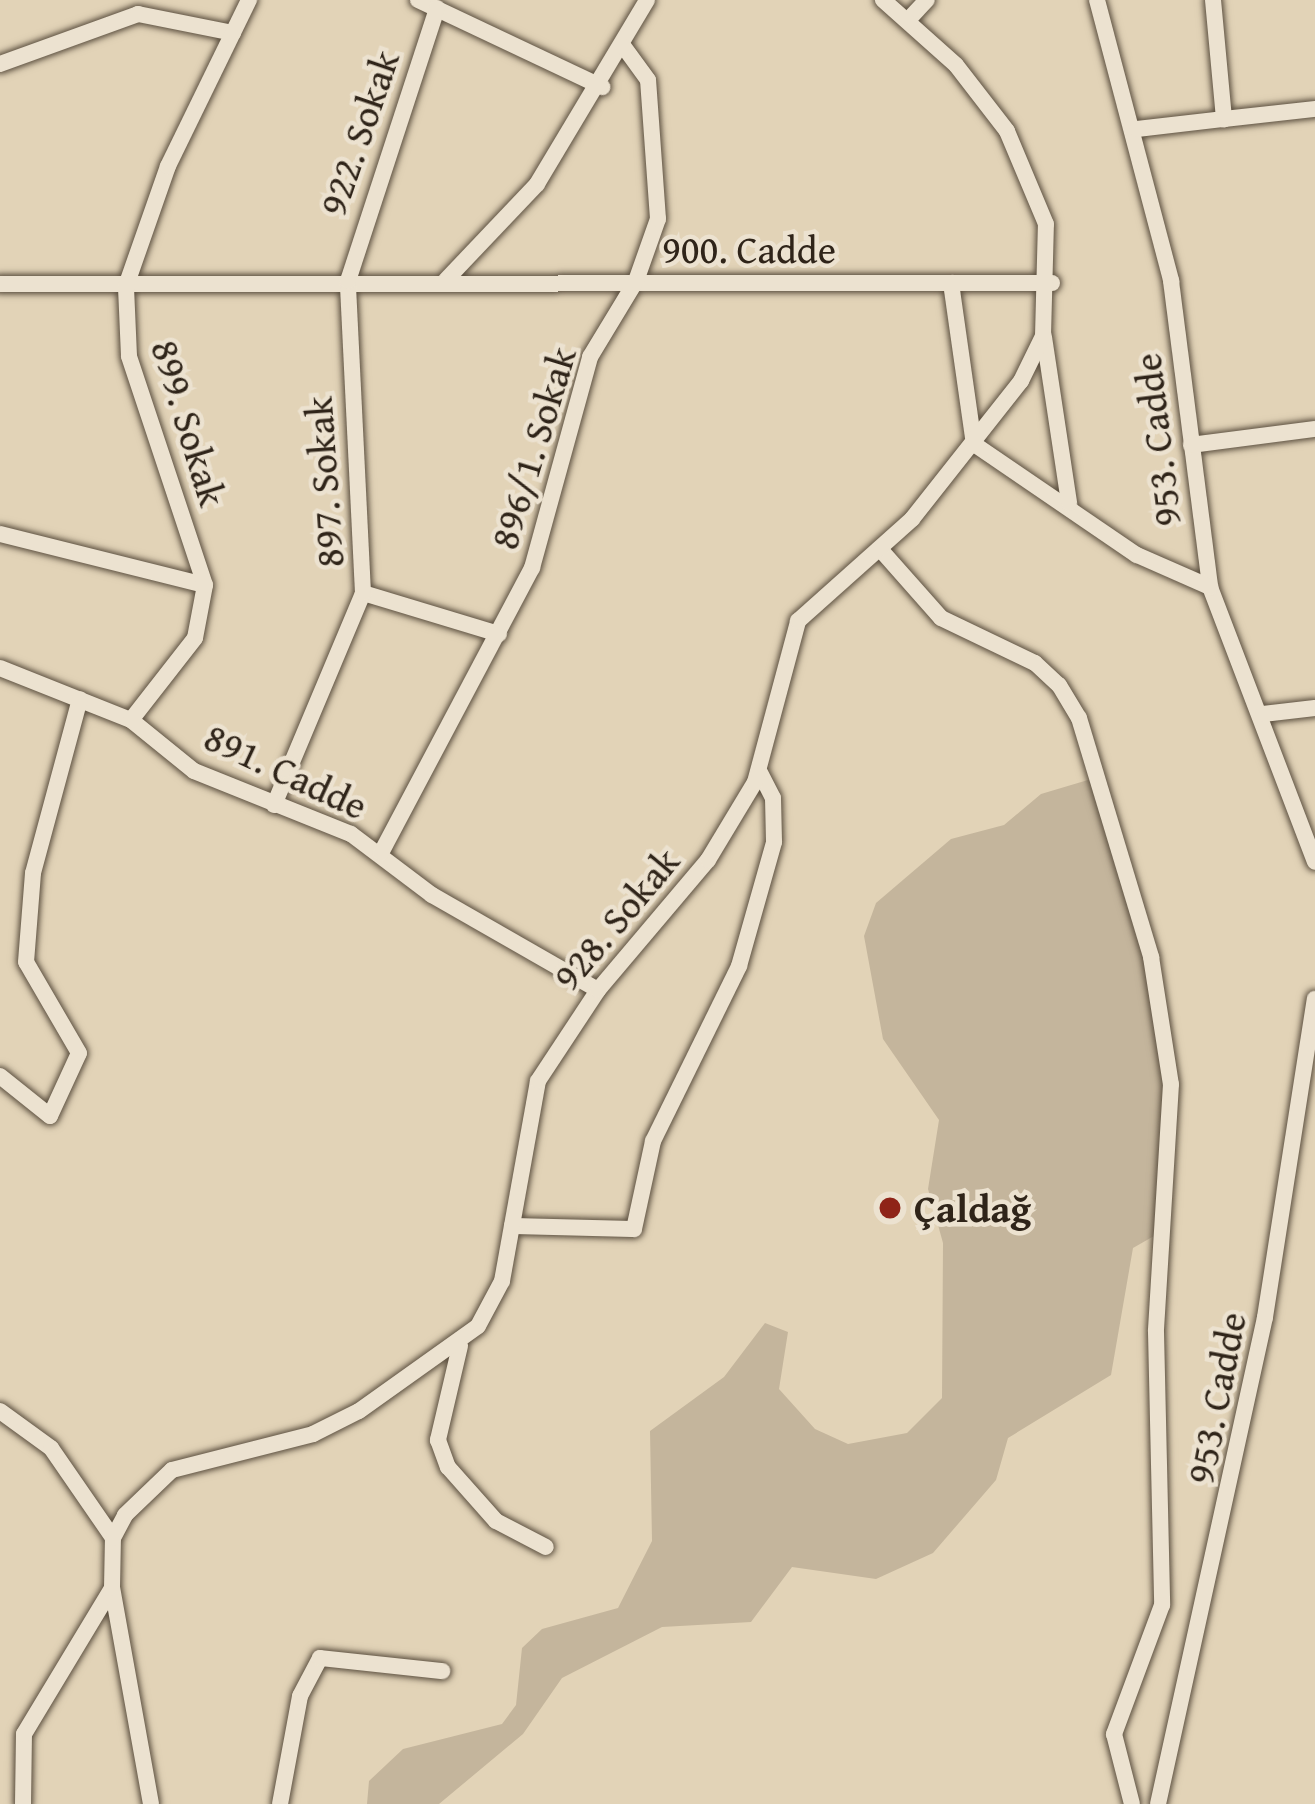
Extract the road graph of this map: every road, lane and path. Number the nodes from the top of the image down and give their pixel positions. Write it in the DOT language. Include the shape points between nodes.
graph roads {
  1 [pos="248,0"];
  2 [pos="418,0"];
  3 [pos="646,0"];
  4 [pos="883,0"];
  5 [pos="927,0"];
  6 [pos="1097,0"];
  7 [pos="1213,0"];
  8 [pos="437,8"];
  9 [pos="910,19"];
  10 [pos="233,32"];
  11 [pos="624,47"];
  12 [pos="0,64"];
  13 [pos="602,87"];
  14 [pos="1315,109"];
  15 [pos="1224,118"];
  16 [pos="1137,129"];
  17 [pos="348,280"];
  18 [pos="446,280"];
  19 [pos="636,281"];
  20 [pos="951,283"];
  21 [pos="1052,283"];
  22 [pos="0,284"];
  23 [pos="127,286"];
  24 [pos="1043,336"];
  25 [pos="1315,429"];
  26 [pos="974,444"];
  27 [pos="1191,445"];
  28 [pos="1069,503"];
  29 [pos="0,534"];
  30 [pos="880,549"];
  31 [pos="205,585"];
  32 [pos="1210,586"];
  33 [pos="363,593"];
  34 [pos="499,634"];
  35 [pos="0,668"];
  36 [pos="80,699"];
  37 [pos="1315,708"];
  38 [pos="1263,714"];
  39 [pos="131,720"];
  40 [pos="759,771"];
  41 [pos="274,805"];
  42 [pos="381,854"];
  43 [pos="1315,862"];
  44 [pos="598,990"];
  45 [pos="1315,999"];
  46 [pos="1311,1070"];
  47 [pos="0,1076"];
  48 [pos="512,1226"];
  49 [pos="460,1345"];
  50 [pos="0,1411"];
  51 [pos="112,1538"];
  52 [pos="546,1547"];
  53 [pos="112,1588"];
  54 [pos="442,1671"];
  55 [pos="22,1804"];
  56 [pos="151,1804"];
  57 [pos="280,1804"];
  58 [pos="1132,1804"];
  59 [pos="1158,1804"];
  1 -- 10 [label="street, 899. Sokak"];
  2 -- 8 [label="street"];
  3 -- 11 [label="street"];
  4 -- 9 [label="street, 928. Sokak"];
  5 -- 9 [label="street"];
  6 -- 16 [label="street, 953. Cadde"];
  7 -- 15 [label="street"];
  8 -- 13 [label="street"];
  8 -- 17 [label="street, 922. Sokak"];
  9 -- 21 [label="street, 928. Sokak" via="1007,130 1046,224"];
  10 -- 12 [label="street" via="138,14"];
  10 -- 23 [label="street, 899. Sokak" via="168,166"];
  11 -- 13 [label="street"];
  11 -- 19 [label="street, 896/1. Sokak" via="648,80 657,139 658,219"];
  13 -- 18 [label="street" via="537,184"];
  14 -- 15 [label="street"];
  15 -- 16 [label="street"];
  16 -- 27 [label="street, 953. Cadde" via="1171,281"];
  17 -- 18 [label="street, 900. Cadde"];
  17 -- 23 [label="street, 900. Cadde"];
  17 -- 33 [label="street, 897. Sokak"];
  18 -- 19 [label="street, 900. Cadde"];
  19 -- 20 [label="street, 900. Cadde"];
  19 -- 34 [label="street, 896/1. Sokak" via="590,357 532,568"];
  20 -- 21 [label="street, 900. Cadde"];
  20 -- 26 [label="street"];
  21 -- 24 [label="street, 928. Sokak"];
  22 -- 23 [label="street, 900. Cadde"];
  23 -- 31 [label="street, 899. Sokak" via="130,356"];
  24 -- 26 [label="street, 928. Sokak"];
  24 -- 28 [label="street"];
  25 -- 27 [label="street"];
  26 -- 28 [label="street"];
  26 -- 30 [label="street, 928. Sokak"];
  27 -- 32 [label="street, 953. Cadde"];
  28 -- 32 [label="street" via="1137,555"];
  29 -- 31 [label="street"];
  30 -- 40 [label="street, 928. Sokak" via="798,621"];
  30 -- 58 [label="street" via="941,618 1035,663 1059,685 1079,718 1150,958 1171,1084 1156,1331 1162,1605 1114,1734"];
  31 -- 39 [label="street" via="194,638"];
  32 -- 38 [label="street, 953. Cadde"];
  33 -- 34 [label="street"];
  33 -- 41 [label="street, 897. Sokak"];
  34 -- 42 [label="street, 896/1. Sokak"];
  35 -- 36 [label="street, 891. Cadde"];
  36 -- 39 [label="street, 891. Cadde"];
  36 -- 47 [label="street" via="33,873 26,962 80,1053 50,1116"];
  37 -- 38 [label="street"];
  38 -- 43 [label="street, 953. Cadde"];
  39 -- 41 [label="street, 891. Cadde" via="194,771"];
  40 -- 44 [label="street, 928. Sokak" via="708,860"];
  40 -- 48 [label="street" via="773,798 773,842 739,966 653,1141 634,1229"];
  41 -- 42 [label="street, 891. Cadde"];
  42 -- 44 [label="street, 891. Cadde" via="432,895"];
  44 -- 48 [label="street, 928. Sokak" via="538,1081"];
  45 -- 46 [label="street, 953. Cadde"];
  46 -- 59 [label="street, 953. Cadde" via="1220,1546"];
  48 -- 49 [label="street, 928. Sokak" via="502,1281"];
  49 -- 51 [label="street, 928. Sokak" via="313,1434 172,1470 142,1491"];
  49 -- 52 [label="street" via="438,1440 448,1467 496,1521"];
  50 -- 51 [label="street" via="51,1448"];
  51 -- 53 [label="street"];
  53 -- 55 [label="street" via="24,1734"];
  53 -- 56 [label="street"];
  54 -- 57 [label="street" via="320,1658 300,1696"];
}
